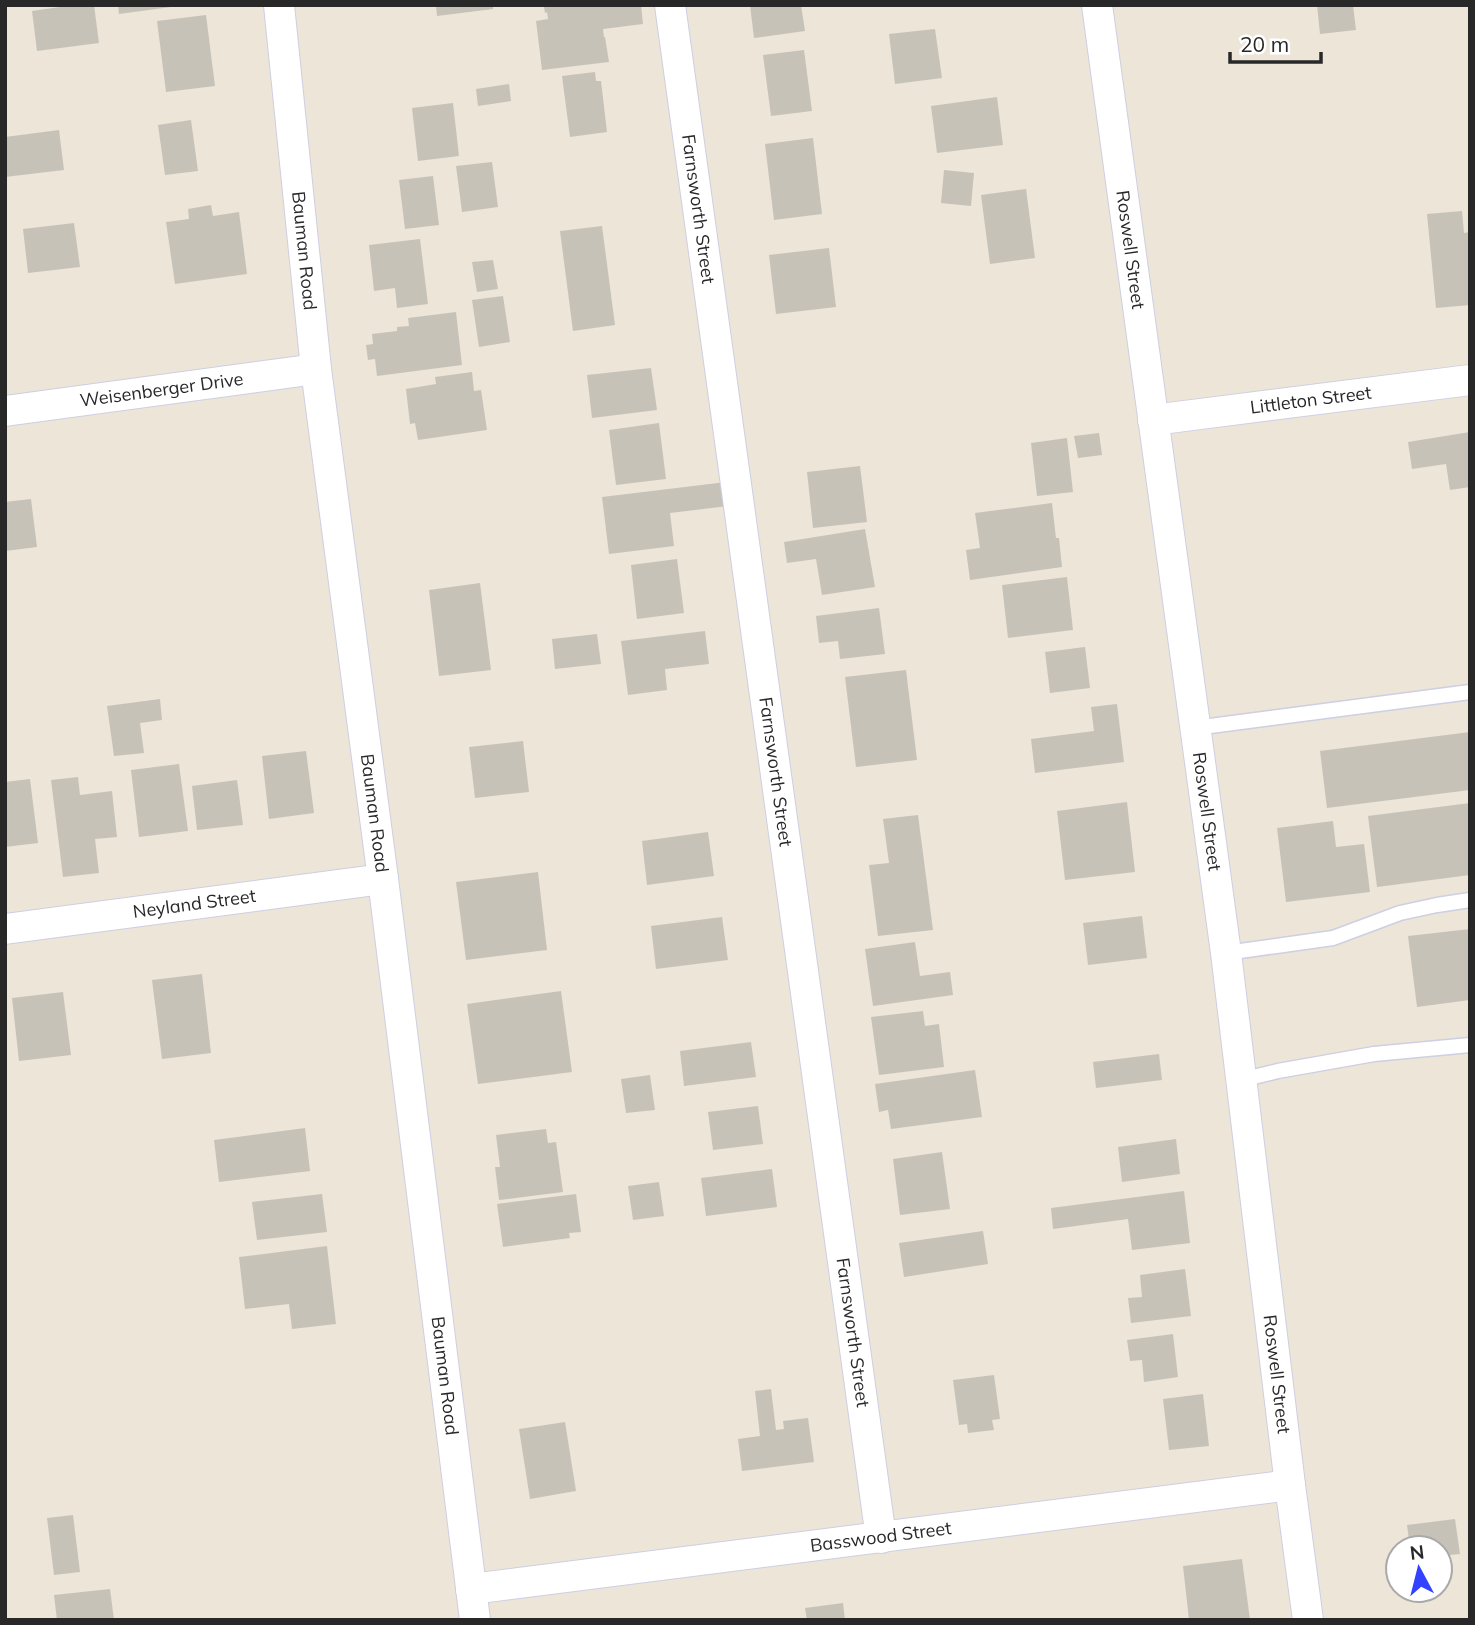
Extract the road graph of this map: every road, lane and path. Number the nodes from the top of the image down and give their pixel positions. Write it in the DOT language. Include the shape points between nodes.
graph roads {
  1 [pos="279,5"];
  2 [pos="670,5"];
  3 [pos="1097,5"];
  4 [pos="316,369"];
  5 [pos="1470,380"];
  6 [pos="5,411"];
  7 [pos="1153,420"];
  8 [pos="1470,692"];
  9 [pos="1195,728"];
  10 [pos="383,879"];
  11 [pos="1470,900"];
  12 [pos="5,929"];
  13 [pos="1226,953"];
  14 [pos="1470,1045"];
  15 [pos="1241,1080"];
  16 [pos="1290,1485"];
  17 [pos="881,1538"];
  18 [pos="471,1589"];
  19 [pos="475,1620"];
  20 [pos="1308,1620"];
  1 -- 4 [label="street, Bauman Road"];
  2 -- 17 [label="street, Farnsworth Street"];
  3 -- 7 [label="street, Roswell Street"];
  4 -- 6 [label="street, Weisenberger Drive"];
  4 -- 10 [label="street, Bauman Road"];
  5 -- 7 [label="street, Littleton Street"];
  7 -- 9 [label="street, Roswell Street"];
  8 -- 9 [label="lane"];
  9 -- 13 [label="street, Roswell Street"];
  10 -- 12 [label="street, Neyland Street"];
  10 -- 18 [label="street, Bauman Road"];
  11 -- 13 [label="lane" via="1400,913 1333,938"];
  13 -- 15 [label="street, Roswell Street"];
  14 -- 15 [label="lane" via="1374,1054"];
  15 -- 16 [label="street, Roswell Street"];
  16 -- 17 [label="street, Basswood Street"];
  16 -- 20 [label="street, Roswell Street"];
  17 -- 18 [label="street, Basswood Street"];
  18 -- 19 [label="street, Bauman Road"];
}
